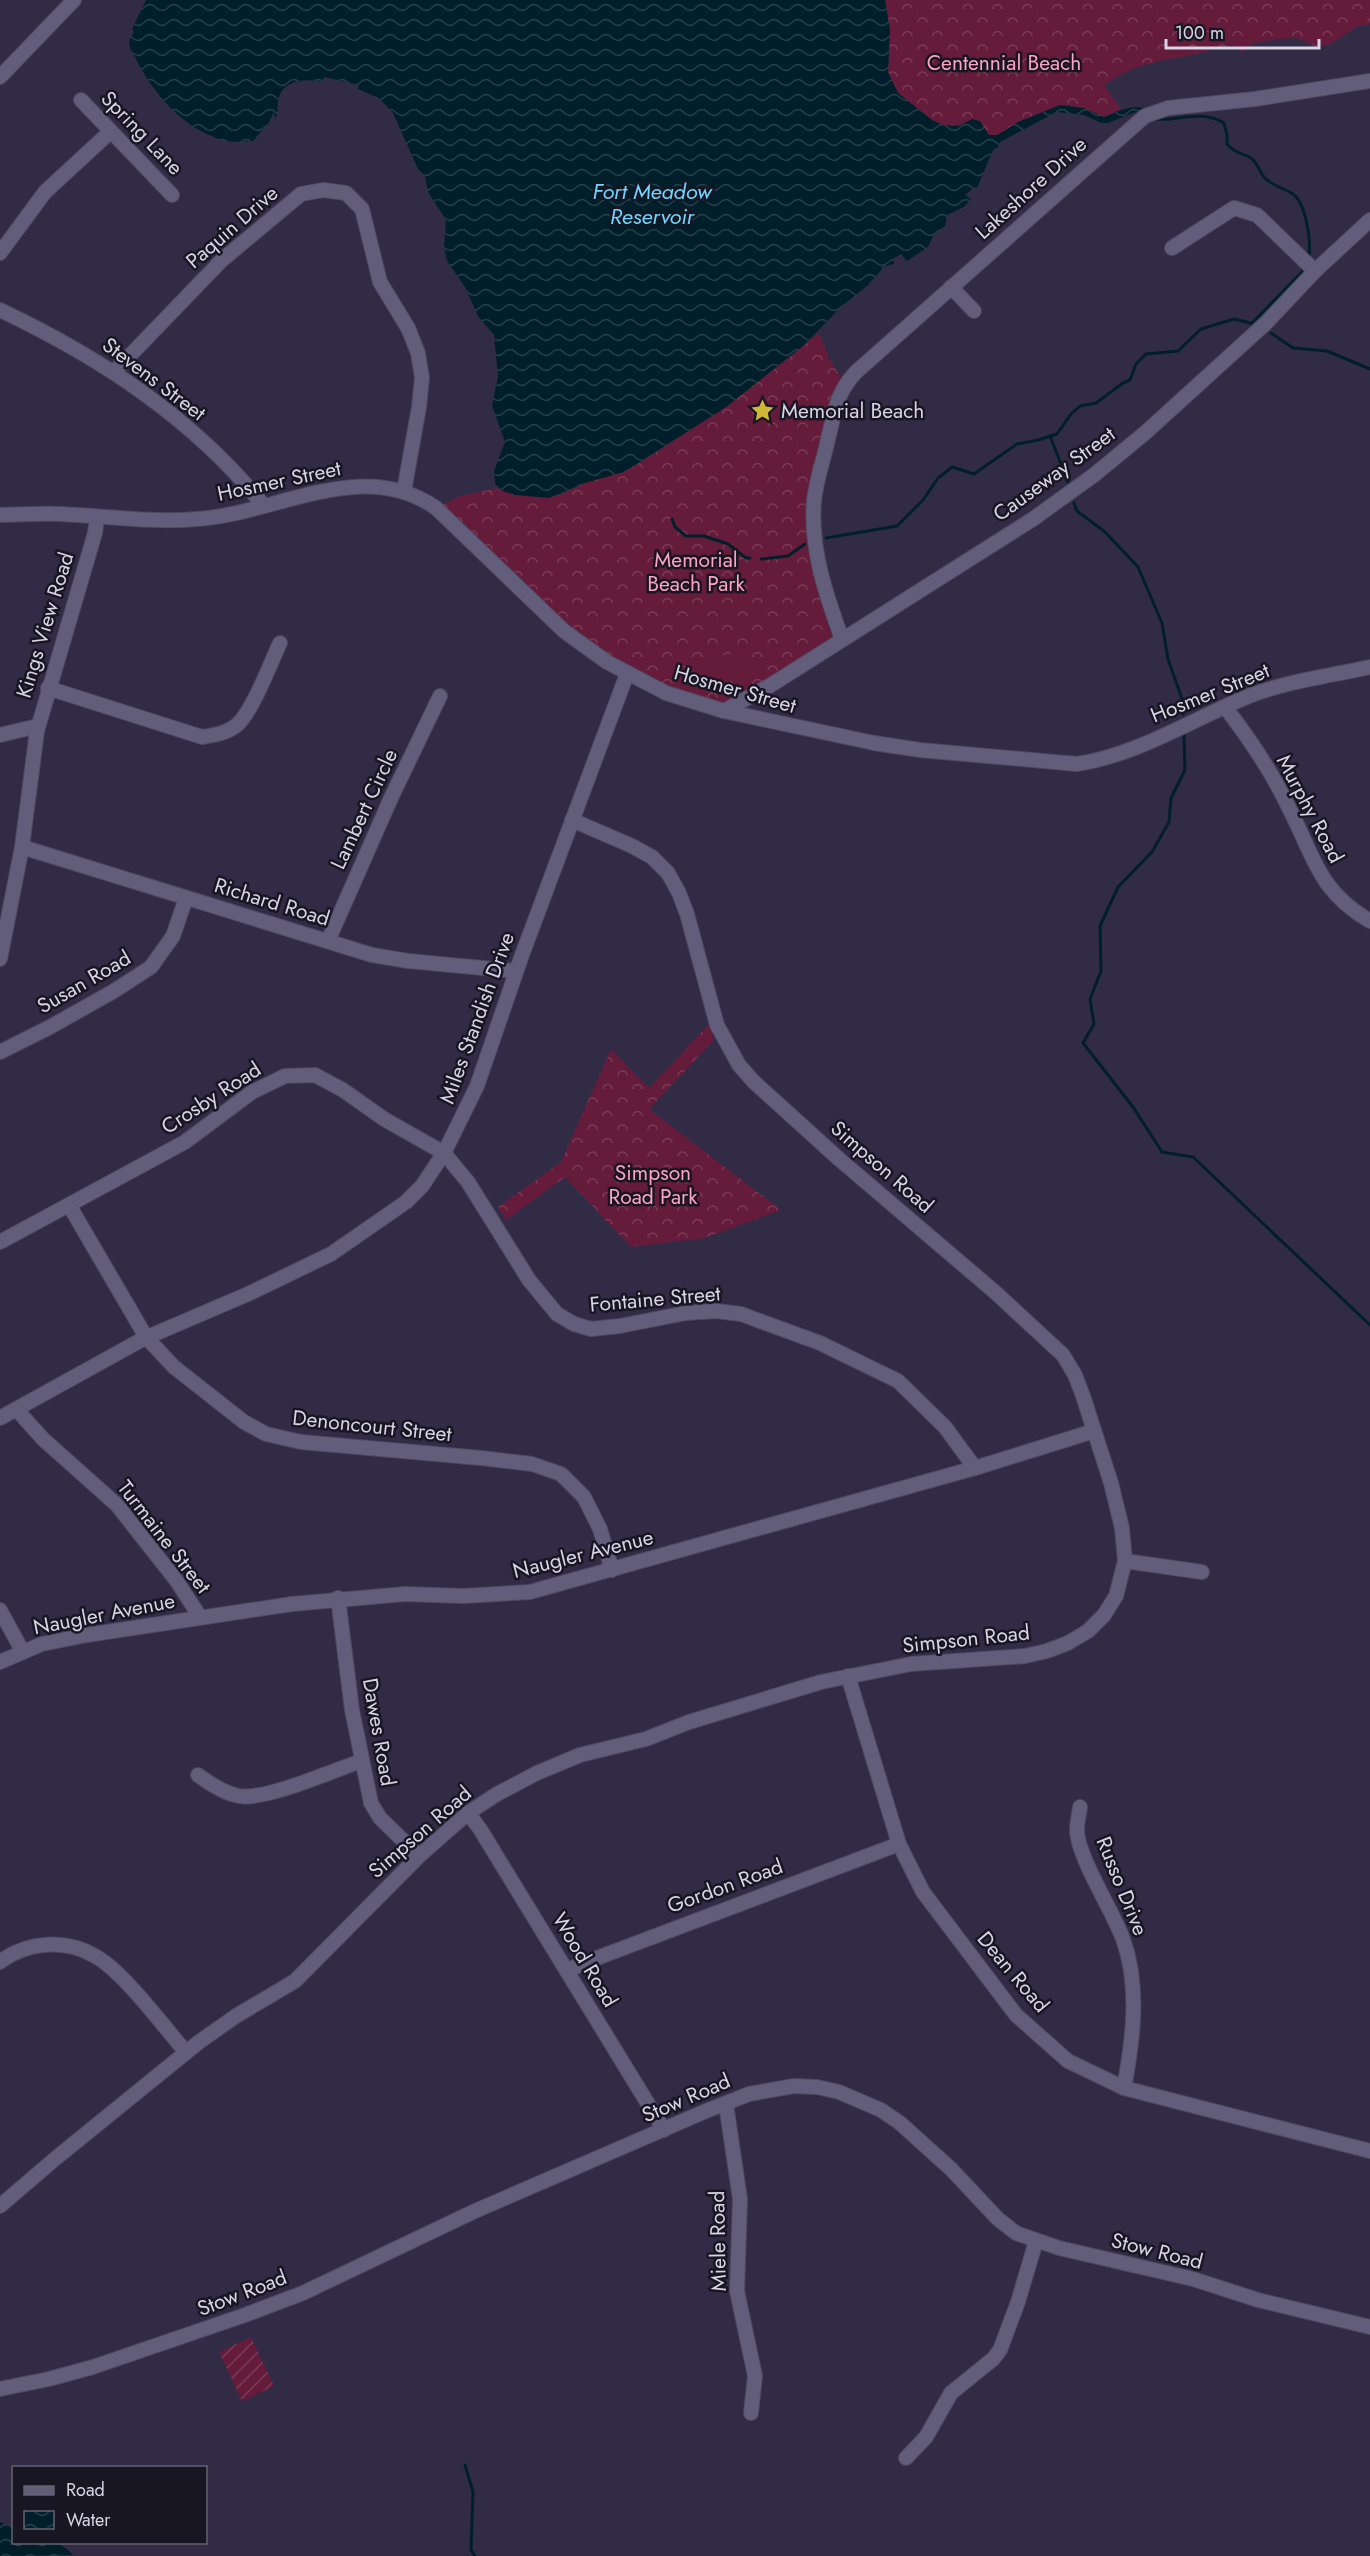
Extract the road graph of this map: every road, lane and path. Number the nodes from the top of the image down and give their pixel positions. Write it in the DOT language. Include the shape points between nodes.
graph roads {
  1 [pos="74,0"];
  2 [pos="0,76"];
  3 [pos="1370,81"];
  4 [pos="81,100"];
  5 [pos="110,132"];
  6 [pos="172,195"];
  7 [pos="1370,220"];
  8 [pos="1172,248"];
  9 [pos="0,253"];
  10 [pos="1315,271"];
  11 [pos="951,287"];
  12 [pos="0,310"];
  13 [pos="974,311"];
  14 [pos="114,372"];
  15 [pos="404,491"];
  16 [pos="264,506"];
  17 [pos="0,515"];
  18 [pos="97,517"];
  19 [pos="842,639"];
  20 [pos="280,643"];
  21 [pos="1370,667"];
  22 [pos="627,674"];
  23 [pos="48,688"];
  24 [pos="440,696"];
  25 [pos="1225,707"];
  26 [pos="724,711"];
  27 [pos="38,726"];
  28 [pos="0,735"];
  29 [pos="572,820"];
  30 [pos="22,847"];
  31 [pos="186,898"];
  32 [pos="1370,921"];
  33 [pos="328,941"];
  34 [pos="0,959"];
  35 [pos="516,970"];
  36 [pos="0,1052"];
  37 [pos="444,1153"];
  38 [pos="69,1205"];
  39 [pos="0,1242"];
  40 [pos="147,1337"];
  41 [pos="17,1410"];
  42 [pos="0,1418"];
  43 [pos="1094,1431"];
  44 [pos="975,1468"];
  45 [pos="1125,1561"];
  46 [pos="612,1570"];
  47 [pos="1202,1572"];
  48 [pos="338,1598"];
  49 [pos="0,1610"];
  50 [pos="200,1617"];
  51 [pos="23,1652"];
  52 [pos="0,1662"];
  53 [pos="848,1676"];
  54 [pos="362,1761"];
  55 [pos="198,1775"];
  56 [pos="1080,1807"];
  57 [pos="468,1813"];
  58 [pos="899,1844"];
  59 [pos="419,1856"];
  60 [pos="0,1962"];
  61 [pos="567,1971"];
  62 [pos="186,2052"];
  63 [pos="1124,2088"];
  64 [pos="726,2104"];
  65 [pos="664,2130"];
  66 [pos="1370,2151"];
  67 [pos="0,2206"];
  68 [pos="1036,2241"];
  69 [pos="1370,2327"];
  70 [pos="0,2389"];
  71 [pos="751,2413"];
  72 [pos="906,2458"];
  1 -- 2 [label="street"];
  3 -- 11 [label="street, Lakeshore Drive" via="1168,108 1145,116"];
  4 -- 5 [label="street, Spring Lane"];
  5 -- 6 [label="street, Spring Lane"];
  5 -- 9 [label="street" via="45,192"];
  7 -- 10 [label="street, Causeway Street"];
  8 -- 10 [label="street" via="1234,208 1257,215"];
  10 -- 19 [label="street, Causeway Street" via="1266,323 1094,475 1033,519"];
  11 -- 13 [label="street"];
  11 -- 19 [label="street, Lakeshore Drive" via="845,384 838,398 813,514 818,564"];
  12 -- 14 [label="street, Stevens Street"];
  14 -- 15 [label="street, Paquin Drive" via="222,260 301,194 323,190 346,193 362,209 380,282 418,353 422,378"];
  14 -- 16 [label="street, Stevens Street" via="209,447"];
  15 -- 16 [label="street, Hosmer Street" via="355,486"];
  15 -- 22 [label="street, Hosmer Street" via="436,508 564,631"];
  16 -- 18 [label="street, Hosmer Street" via="197,519"];
  17 -- 18 [label="street, Hosmer Street"];
  18 -- 23 [label="street, Kings View Road"];
  19 -- 26 [label="street, Causeway Street"];
  20 -- 23 [label="street" via="238,724 224,733 202,737"];
  21 -- 25 [label="street, Hosmer Street" via="1269,689"];
  22 -- 26 [label="street, Hosmer Street" via="666,693"];
  22 -- 29 [label="street, Miles Standish Drive"];
  23 -- 27 [label="street, Kings View Road"];
  24 -- 33 [label="street, Lambert Circle"];
  25 -- 26 [label="street, Hosmer Street" via="1122,753 1077,764 920,750"];
  25 -- 32 [label="street, Murphy Road" via="1244,729 1290,808 1318,871 1347,906"];
  27 -- 28 [label="street"];
  27 -- 30 [label="street, Kings View Road"];
  29 -- 35 [label="street, Miles Standish Drive"];
  29 -- 43 [label="street, Simpson Road" via="652,857 668,873 687,914 717,1025 739,1065 830,1152 1063,1355 1075,1375"];
  30 -- 31 [label="street, Richard Road"];
  30 -- 34 [label="street, Kings View Road"];
  31 -- 33 [label="street, Richard Road"];
  31 -- 36 [label="street, Susan Road" via="173,936 151,967"];
  33 -- 35 [label="street, Richard Road" via="408,961"];
  35 -- 37 [label="street, Miles Standish Drive" via="486,1064"];
  37 -- 38 [label="street, Crosby Road" via="315,1075 285,1076 252,1092 182,1143"];
  37 -- 40 [label="street, Miles Standish Drive" via="406,1202 331,1254"];
  37 -- 44 [label="street, Fontaine Street" via="468,1182 529,1280 557,1314 591,1329 716,1311 741,1314 820,1343 898,1381 945,1427"];
  38 -- 39 [label="street, Crosby Road"];
  38 -- 40 [label="street, Denoncourt Street"];
  40 -- 41 [label="street, Miles Standish Drive"];
  40 -- 46 [label="street, Denoncourt Street" via="174,1367 244,1422 266,1434 301,1442 532,1464 561,1474 584,1497 600,1529"];
  41 -- 42 [label="street, Miles Standish Drive"];
  41 -- 50 [label="street, Turmaine Street" via="43,1439 117,1505"];
  43 -- 44 [label="street, Naugler Avenue"];
  43 -- 45 [label="street, Simpson Road" via="1117,1506"];
  44 -- 46 [label="street, Naugler Avenue"];
  45 -- 47 [label="street"];
  45 -- 53 [label="street, Simpson Road" via="1116,1596 1104,1615 1088,1632 1068,1643 1025,1656 922,1663"];
  46 -- 48 [label="street, Naugler Avenue" via="511,1594"];
  48 -- 50 [label="street, Naugler Avenue"];
  48 -- 54 [label="street, Dawes Road"];
  49 -- 51 [label="street"];
  50 -- 51 [label="street, Naugler Avenue" via="87,1635"];
  51 -- 52 [label="street, Naugler Avenue"];
  53 -- 57 [label="street, Simpson Road" via="689,1722 646,1739 580,1755 517,1783"];
  53 -- 58 [label="street, Dean Road"];
  54 -- 55 [label="street" via="270,1793 241,1797 212,1786"];
  54 -- 59 [label="street, Dawes Road" via="371,1803 380,1818"];
  56 -- 63 [label="street, Russo Drive" via="1077,1831 1123,1940 1128,1962 1133,2006"];
  57 -- 59 [label="street, Simpson Road"];
  57 -- 61 [label="street, Wood Road"];
  58 -- 61 [label="street, Gordon Road"];
  58 -- 63 [label="street, Dean Road" via="923,1892 1016,2015 1068,2061"];
  59 -- 62 [label="street, Simpson Road" via="295,1980"];
  60 -- 62 [label="street" via="26,1948 44,1944 78,1948 95,1955 113,1969"];
  61 -- 65 [label="street, Wood Road"];
  62 -- 67 [label="street, Simpson Road"];
  63 -- 66 [label="street, Dean Road"];
  64 -- 65 [label="street, Stow Road"];
  64 -- 68 [label="street, Stow Road" via="794,2086 817,2087 861,2100 900,2123 998,2219 1016,2233"];
  64 -- 71 [label="street, Miele Road" via="740,2199 737,2291 755,2376"];
  65 -- 70 [label="street, Stow Road" via="482,2208 303,2292 114,2360"];
  68 -- 69 [label="street, Stow Road"];
  68 -- 72 [label="street" via="1000,2350 951,2393 926,2437"];
}
